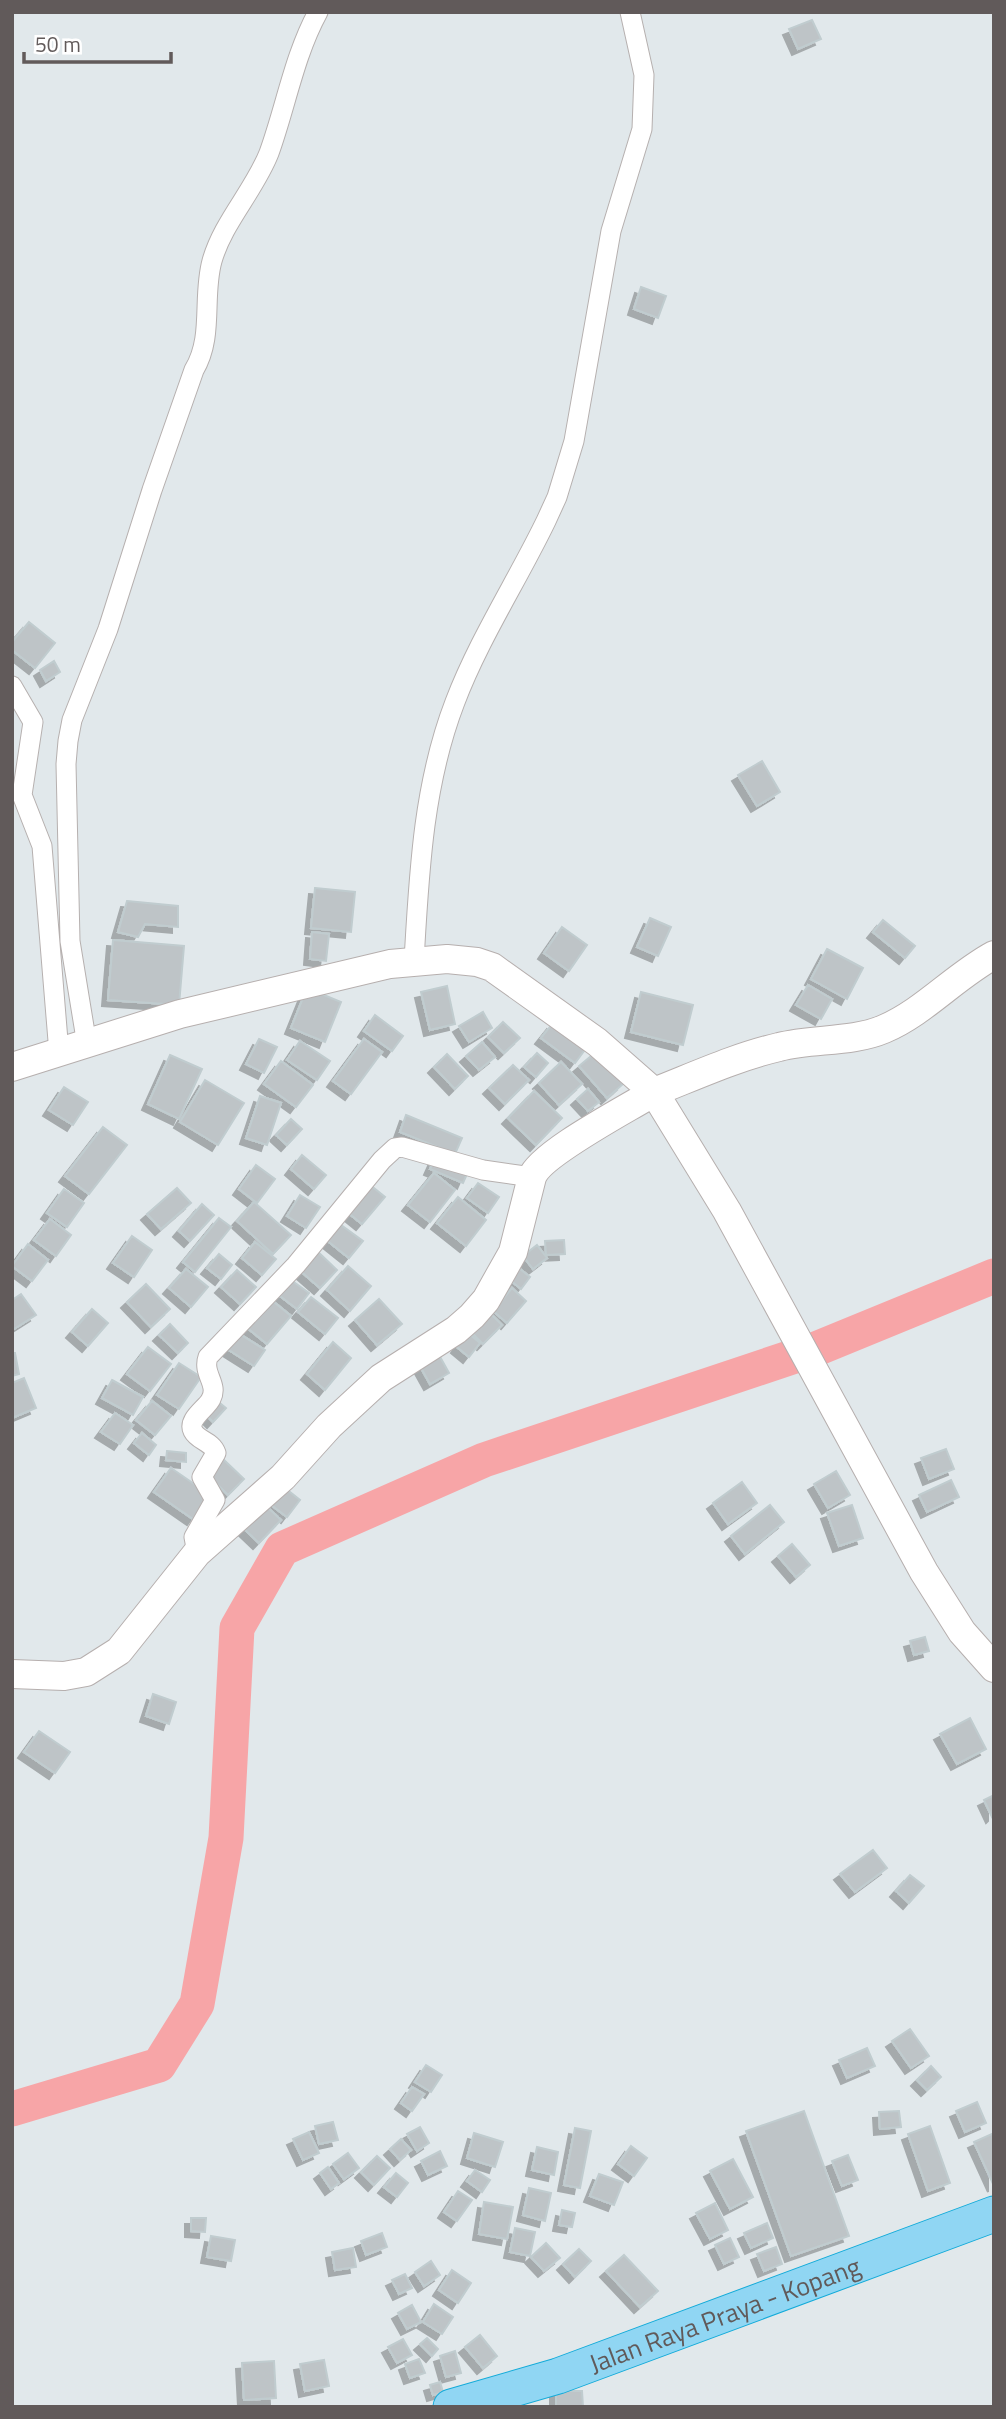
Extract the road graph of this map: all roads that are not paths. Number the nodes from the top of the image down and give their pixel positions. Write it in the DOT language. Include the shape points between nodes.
graph roads {
  1 [pos="318,12"];
  2 [pos="630,12"];
  3 [pos="12,686"];
  4 [pos="994,955"];
  5 [pos="414,961"];
  6 [pos="87,1045"];
  7 [pos="59,1053"];
  8 [pos="12,1067"];
  9 [pos="654,1093"];
  10 [pos="531,1177"];
  11 [pos="197,1553"];
  12 [pos="994,1668"];
  13 [pos="12,1674"];
  14 [pos="994,2214"];
  15 [pos="451,2407"];
  1 -- 6 [label="street" via="300,49 270,151 214,256 208,275 201,357 72,720 66,764 68,895"];
  2 -- 5 [label="street" via="644,75 642,129 611,231 574,441 557,497 472,662 446,727 420,853"];
  3 -- 7 [label="street" via="33,722 22,795 42,846"];
  4 -- 9 [label="street" via="882,1030 776,1047"];
  5 -- 6 [label="street" via="358,970 180,1014"];
  5 -- 9 [label="street" via="447,959 492,967 597,1042"];
  6 -- 7 [label="street"];
  7 -- 8 [label="street"];
  9 -- 10 [label="street" via="549,1157"];
  9 -- 12 [label="street" via="727,1211 939,1597"];
  10 -- 11 [label="street" via="513,1252 486,1300 456,1330 381,1378"];
  10 -- 11 [label="street" via="483,1170 402,1147 382,1160 296,1265 208,1357 212,1398 192,1427 216,1453 202,1476 215,1500 194,1537"];
  11 -- 13 [label="street" via="119,1651 97,1666 64,1676"];
  14 -- 15 [label="highway, Jalan Raya Praya - Kopang" via="558,2376"];
}
